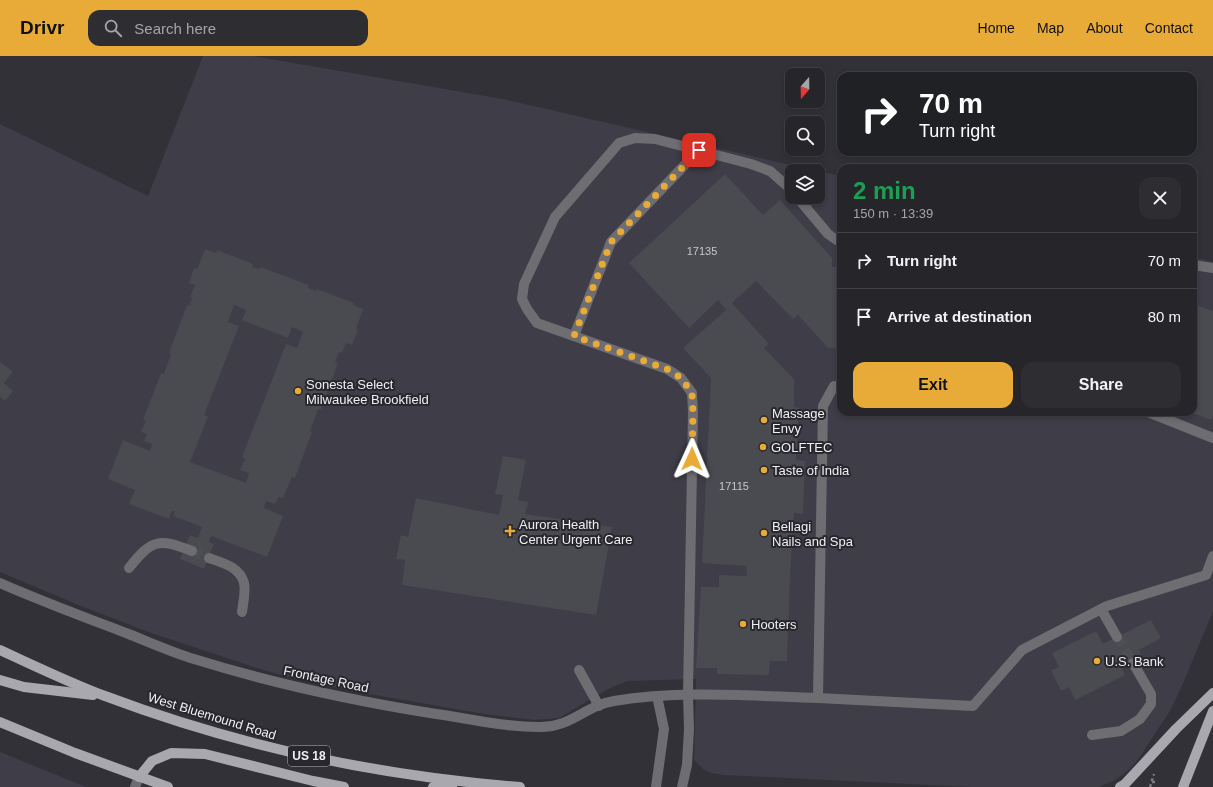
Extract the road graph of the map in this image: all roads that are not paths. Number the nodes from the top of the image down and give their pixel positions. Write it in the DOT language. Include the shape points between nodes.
graph roads {
  1 [pos="699,150"];
  2 [pos="785,184"];
  3 [pos="803,204"];
  4 [pos="837,240"];
  5 [pos="1197,266"];
  6 [pos="1213,268"];
  7 [pos="574,336"];
  8 [pos="837,386"];
  9 [pos="1158,416"];
  10 [pos="1213,438"];
  11 [pos="192,551"];
  12 [pos="1213,556"];
  13 [pos="210,558"];
  14 [pos="129,568"];
  15 [pos="0,583"];
  16 [pos="1101,609"];
  17 [pos="242,612"];
  18 [pos="1117,637"];
  19 [pos="0,650"];
  20 [pos="1133,663"];
  21 [pos="579,670"];
  22 [pos="0,680"];
  23 [pos="1213,693"];
  24 [pos="688,694"];
  25 [pos="104,696"];
  26 [pos="657,696"];
  27 [pos="818,698"];
  28 [pos="599,706"];
  29 [pos="1213,710"];
  30 [pos="0,722"];
  31 [pos="1092,735"];
  32 [pos="137,782"];
  33 [pos="465,783"];
  34 [pos="168,787"];
  35 [pos="344,787"];
  36 [pos="433,787"];
  37 [pos="520,787"];
  38 [pos="656,787"];
  39 [pos="682,787"];
  40 [pos="1120,787"];
  41 [pos="1184,787"];
  1 -- 2 [label="street" via="770,171"];
  1 -- 7 [label="street" via="611,242"];
  1 -- 7 [label="street" via="655,139 635,138 619,143 555,217 524,284 522,299 537,323"];
  3 -- 4 [label="street" via="828,234"];
  5 -- 6 [label="street"];
  7 -- 24 [label="street" via="667,369 681,378 692,393"];
  8 -- 27 [label="street" via="834,386 823,406"];
  9 -- 10 [label="street"];
  11 -- 14 [label="street" via="158,542 141,553"];
  12 -- 16 [label="street" via="1206,575"];
  13 -- 17 [label="street" via="239,572 244,583"];
  15 -- 28 [label="street, Frontage Road" via="192,658 265,679 349,698 511,725 541,727 557,726"];
  16 -- 18 [label="street"];
  16 -- 27 [label="street, Frontage Road" via="1022,650 973,706"];
  19 -- 25 [label="main road, West Bluemound Road / US 18"];
  20 -- 31 [label="street" via="1151,694 1151,704 1140,719 1120,731"];
  21 -- 28 [label="street"];
  22 -- 25 [label="main road" via="24,686"];
  23 -- 40 [label="main road"];
  24 -- 26 [label="street, Frontage Road"];
  24 -- 27 [label="street, Frontage Road"];
  24 -- 39 [label="street" via="687,765"];
  25 -- 33 [label="main road, West Bluemound Road / US 18" via="207,730 280,750 367,768"];
  26 -- 28 [label="street, Frontage Road" via="611,701"];
  26 -- 38 [label="street" via="664,729"];
  29 -- 41 [label="main road"];
  30 -- 32 [label="main road"];
  32 -- 34 [label="main road"];
  32 -- 35 [label="main road" via="152,761 171,753 205,754"];
  33 -- 36 [label="main road"];
  33 -- 37 [label="main road, West Bluemound Road / US 18"];
}
